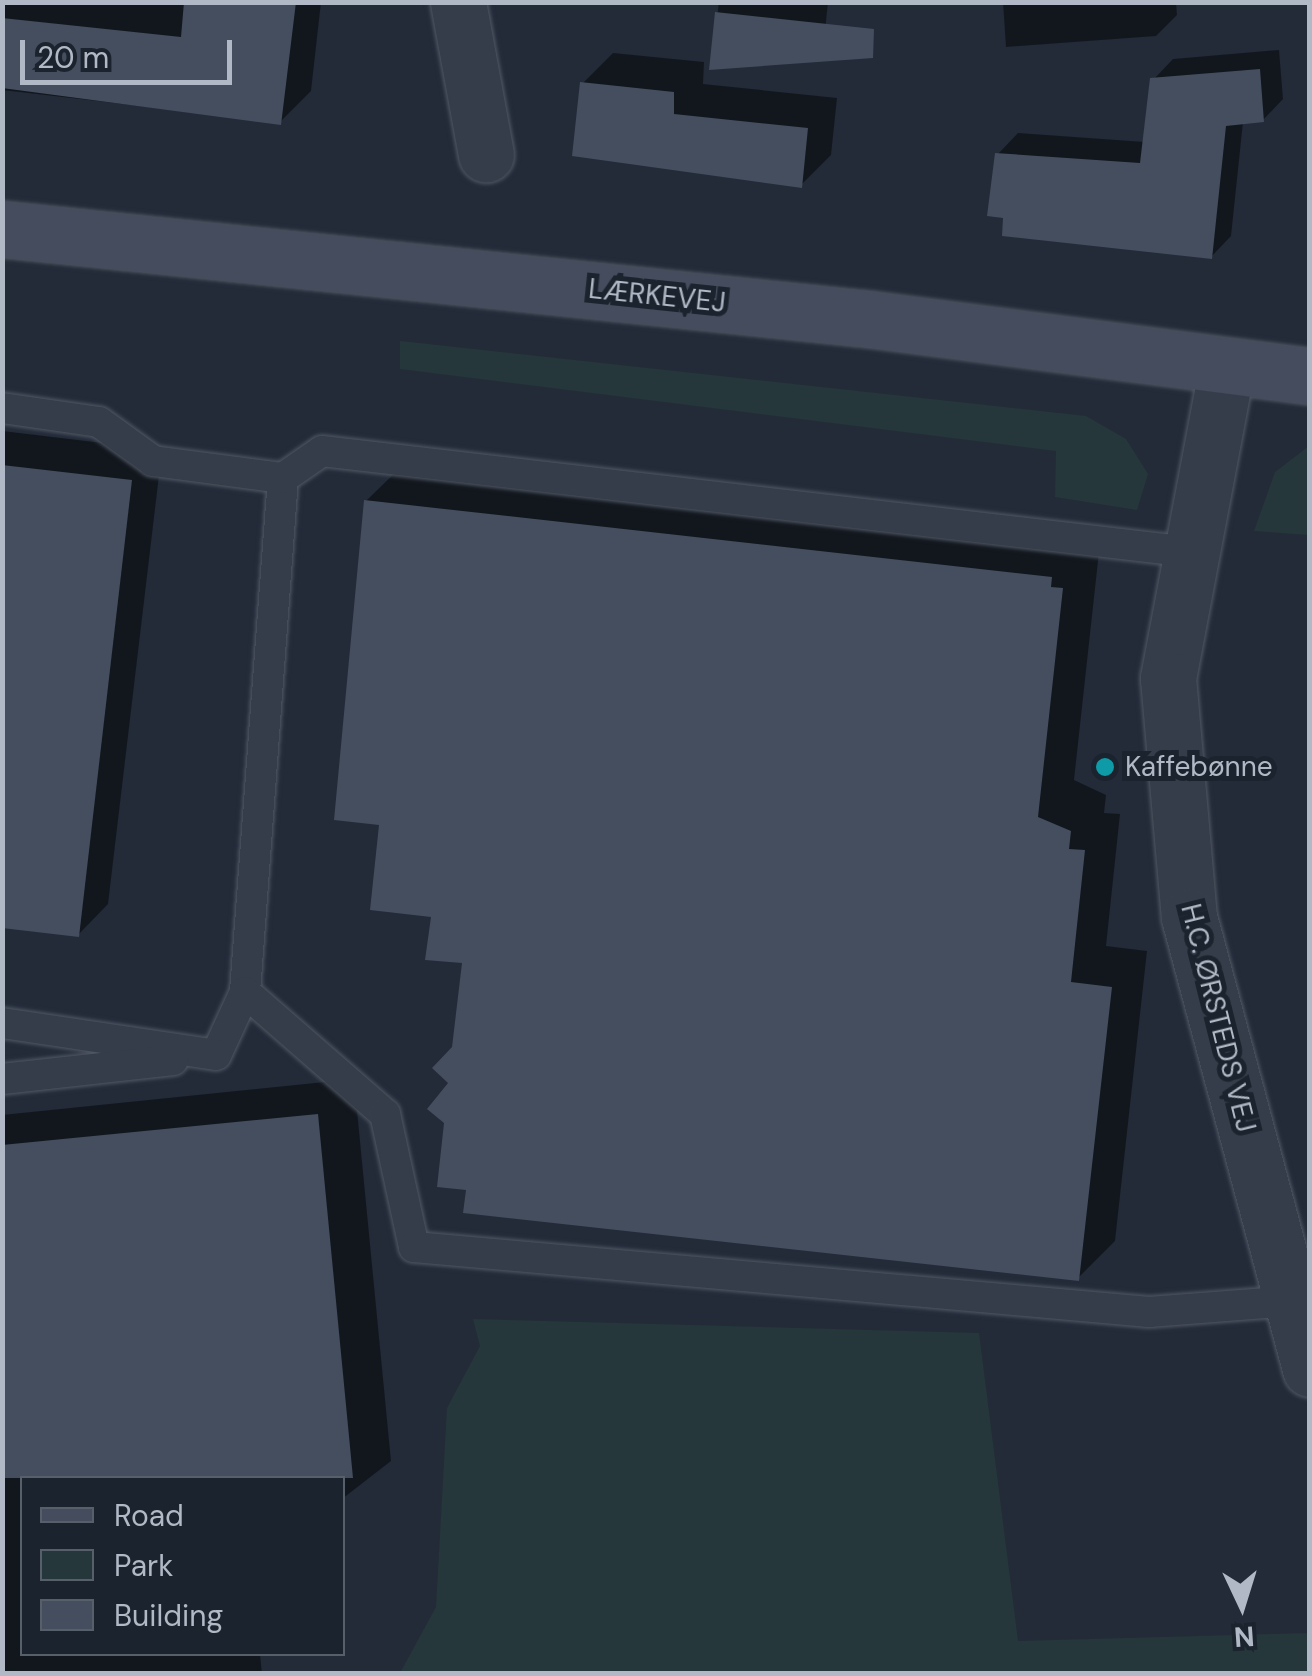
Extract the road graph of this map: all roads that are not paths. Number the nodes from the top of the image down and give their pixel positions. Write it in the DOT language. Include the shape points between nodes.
graph roads {
  1 [pos="458,2"];
  2 [pos="486,154"];
  3 [pos="2,229"];
  4 [pos="1226,366"];
  5 [pos="1310,376"];
  6 [pos="2,408"];
  7 [pos="283,478"];
  8 [pos="1192,552"];
  9 [pos="245,992"];
  10 [pos="2,1023"];
  11 [pos="216,1055"];
  12 [pos="2,1079"];
  13 [pos="1291,1301"];
  14 [pos="1310,1369"];
  1 -- 2 [label="street"];
  3 -- 4 [label="street, LÆRKEVEJ" via="869,318"];
  4 -- 5 [label="street, LÆRKEVEJ"];
  4 -- 8 [label="street, H.C. ØRSTEDS VEJ"];
  6 -- 7 [label="lane" via="99,422 153,461"];
  7 -- 8 [label="lane" via="322,451"];
  7 -- 9 [label="lane"];
  8 -- 13 [label="street, H.C. ØRSTEDS VEJ" via="1168,678 1189,918"];
  9 -- 11 [label="lane"];
  9 -- 13 [label="lane" via="385,1114 414,1247 1149,1312"];
  10 -- 11 [label="lane"];
  11 -- 12 [label="lane"];
  13 -- 14 [label="street, H.C. ØRSTEDS VEJ"];
}
